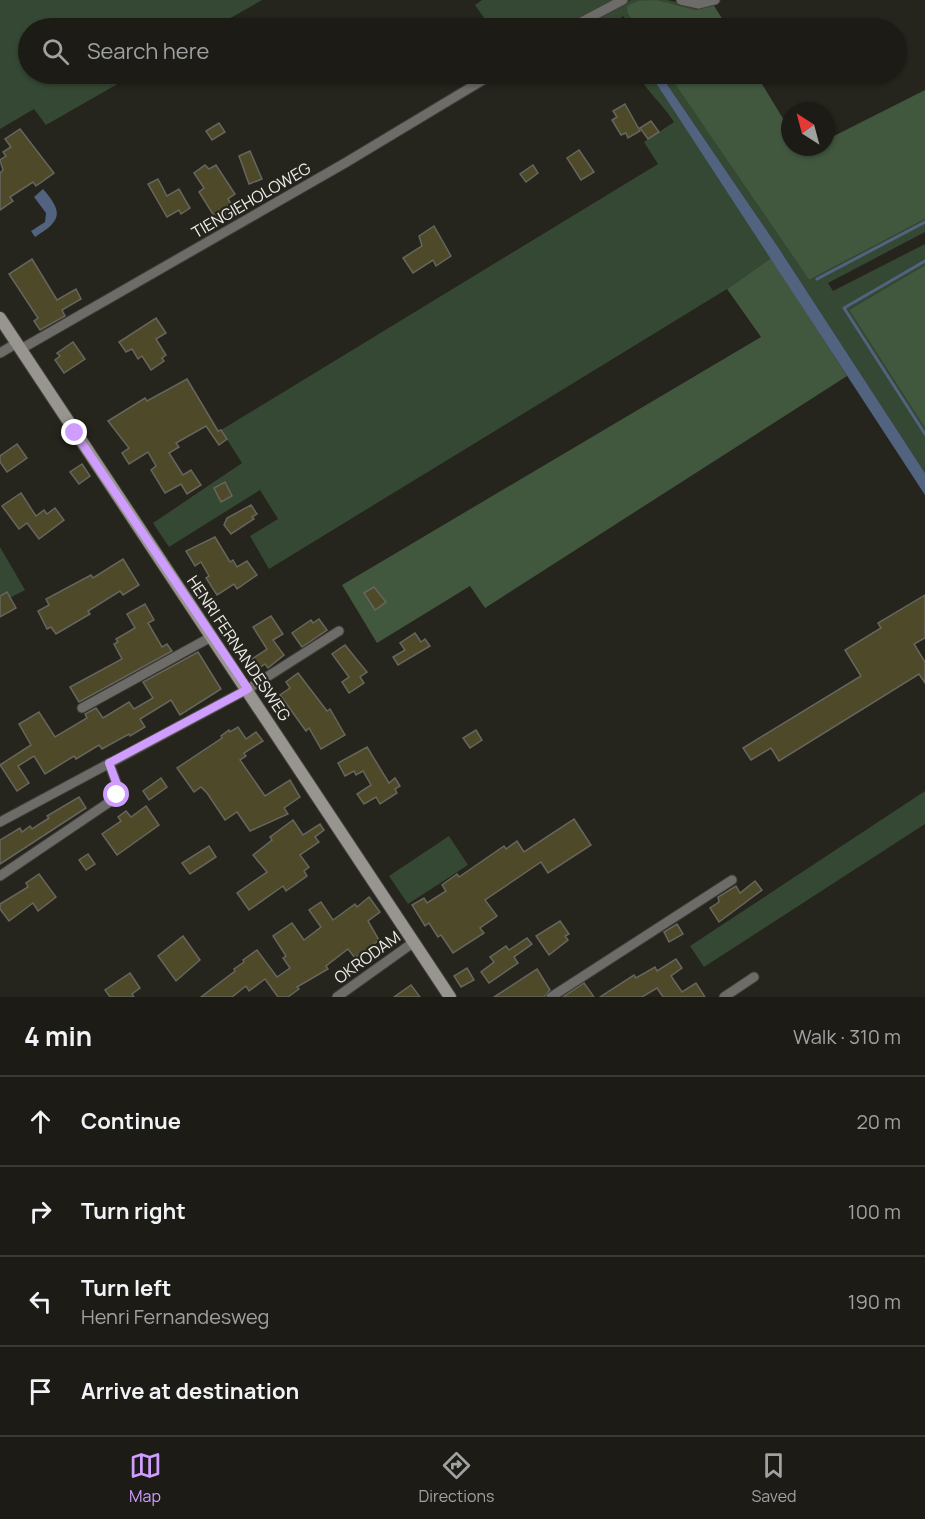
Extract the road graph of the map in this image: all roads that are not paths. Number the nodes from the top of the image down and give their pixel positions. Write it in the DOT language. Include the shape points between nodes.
graph roads {
  1 [pos="623,0"];
  2 [pos="681,0"];
  3 [pos="715,0"];
  4 [pos="589,18"];
  5 [pos="476,84"];
  6 [pos="0,318"];
  7 [pos="19,346"];
  8 [pos="0,353"];
  9 [pos="339,631"];
  10 [pos="211,637"];
  11 [pos="248,689"];
  12 [pos="82,708"];
  13 [pos="109,763"];
  14 [pos="0,822"];
  15 [pos="0,876"];
  16 [pos="732,880"];
  17 [pos="414,942"];
  18 [pos="754,977"];
  19 [pos="337,997"];
  20 [pos="450,997"];
  21 [pos="551,997"];
  22 [pos="724,997"];
  1 -- 4 [label="street"];
  2 -- 3 [label="street" via="699,4"];
  5 -- 7 [label="street, TIENGIEHOLOWEG" via="345,163"];
  6 -- 7 [label="street, HENRI FERNANDESWEG"];
  7 -- 8 [label="street, TIENGIEHOLOWEG"];
  7 -- 10 [label="street, HENRI FERNANDESWEG"];
  9 -- 11 [label="street"];
  10 -- 11 [label="street, HENRI FERNANDESWEG"];
  10 -- 12 [label="street"];
  11 -- 13 [label="street"];
  11 -- 17 [label="street, HENRI FERNANDESWEG"];
  13 -- 14 [label="street"];
  13 -- 15 [label="street" via="119,790 111,801"];
  16 -- 21 [label="street"];
  17 -- 19 [label="street, OKRODAM"];
  17 -- 20 [label="street, HENRI FERNANDESWEG"];
  18 -- 22 [label="street"];
}
